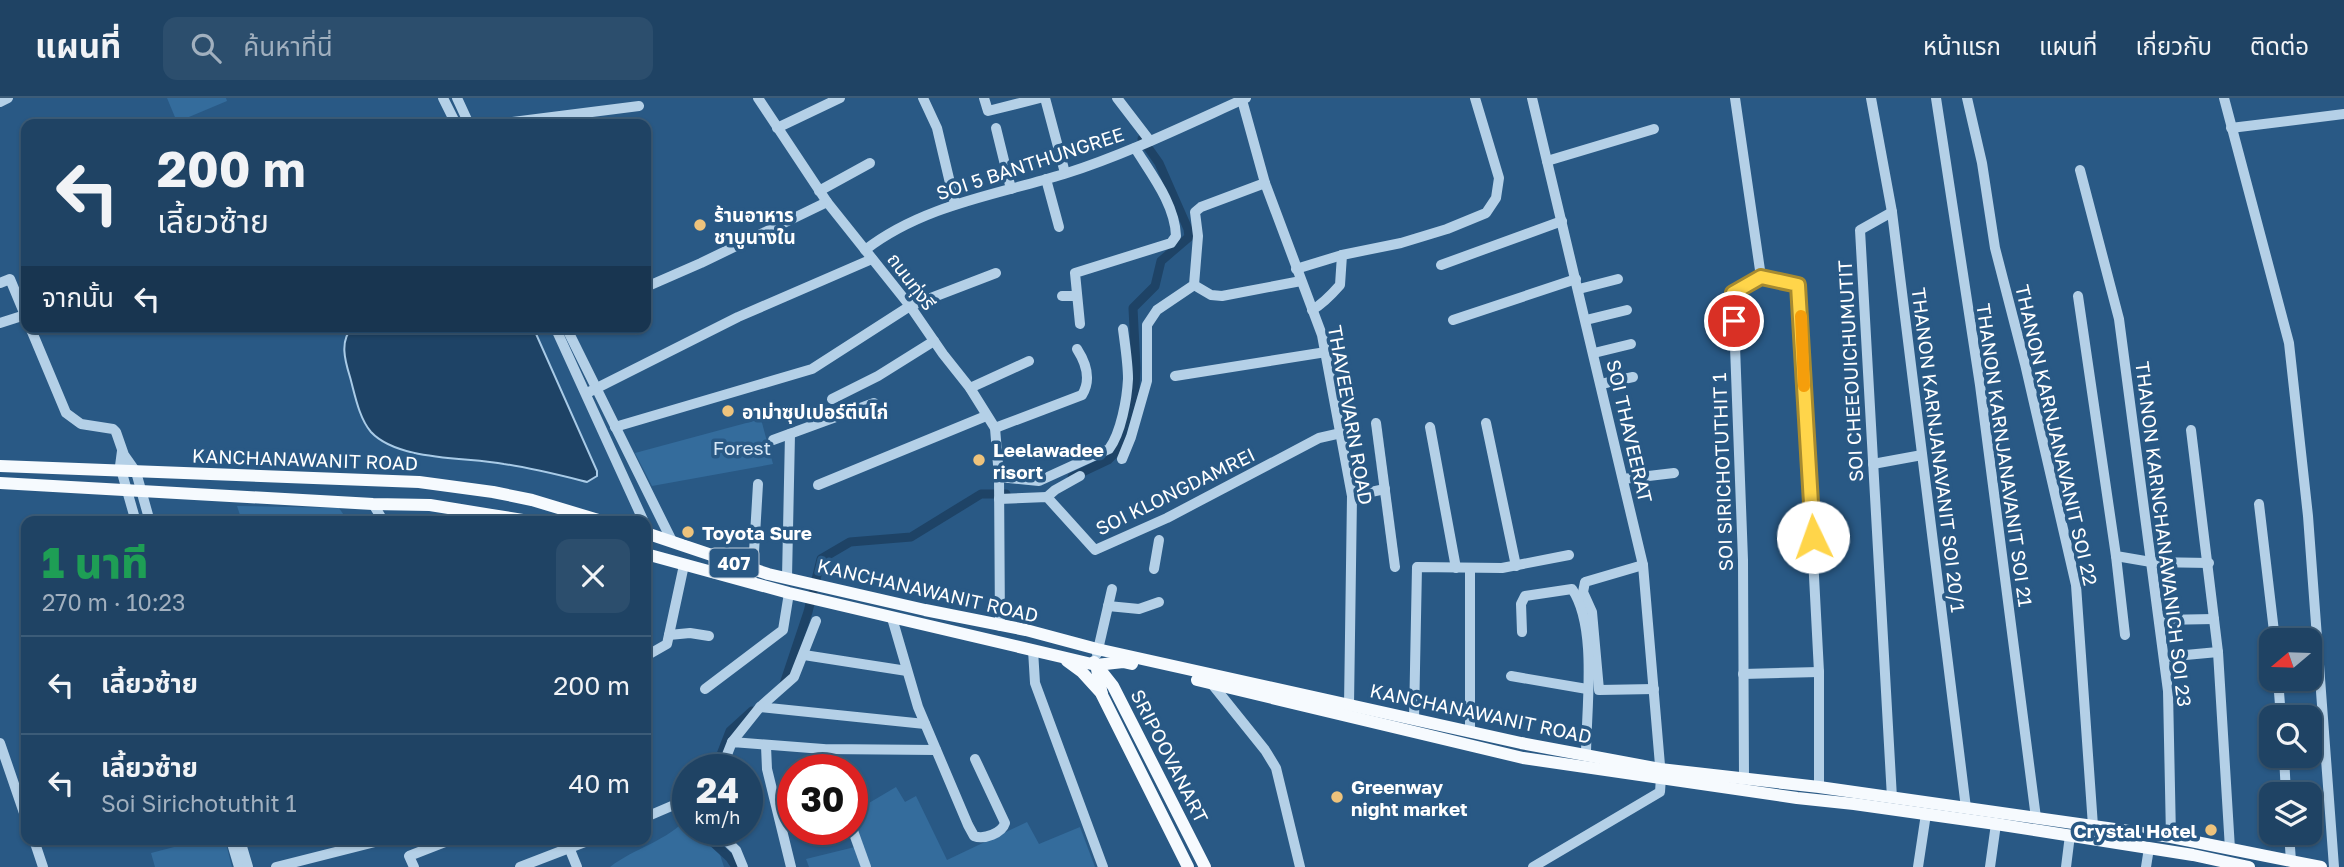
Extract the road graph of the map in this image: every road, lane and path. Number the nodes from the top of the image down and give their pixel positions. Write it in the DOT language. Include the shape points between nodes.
graph roads {
  1 [pos="8,98"];
  2 [pos="443,98"];
  3 [pos="457,98"];
  4 [pos="758,98"];
  5 [pos="840,98"];
  6 [pos="923,98"];
  7 [pos="984,98"];
  8 [pos="1040,98"];
  9 [pos="1045,98"];
  10 [pos="1117,98"];
  11 [pos="1475,98"];
  12 [pos="1532,98"];
  13 [pos="1735,98"];
  14 [pos="1871,98"];
  15 [pos="1936,98"];
  16 [pos="1968,98"];
  17 [pos="2224,98"];
  18 [pos="1238,100"];
  19 [pos="0,102"];
  20 [pos="639,106"];
  21 [pos="2344,114"];
  22 [pos="454,119"];
  23 [pos="467,119"];
  24 [pos="536,119"];
  25 [pos="777,128"];
  26 [pos="996,128"];
  27 [pos="2231,128"];
  28 [pos="1654,129"];
  29 [pos="1150,141"];
  30 [pos="1135,148"];
  31 [pos="1547,161"];
  32 [pos="870,163"];
  33 [pos="2080,170"];
  34 [pos="1065,173"];
  35 [pos="1046,179"];
  36 [pos="1265,183"];
  37 [pos="1012,189"];
  38 [pos="819,191"];
  39 [pos="827,202"];
  40 [pos="956,204"];
  41 [pos="1892,212"];
  42 [pos="1562,221"];
  43 [pos="1059,227"];
  44 [pos="869,254"];
  45 [pos="1342,255"];
  46 [pos="1441,265"];
  47 [pos="1296,269"];
  48 [pos="996,273"];
  49 [pos="1761,277"];
  50 [pos="1618,279"];
  51 [pos="1301,281"];
  52 [pos="0,283"];
  53 [pos="651,283"];
  54 [pos="1578,284"];
  55 [pos="1194,285"];
  56 [pos="1062,296"];
  57 [pos="1076,296"];
  58 [pos="2078,296"];
  59 [pos="910,306"];
  60 [pos="21,307"];
  61 [pos="1312,310"];
  62 [pos="1627,310"];
  63 [pos="21,318"];
  64 [pos="1453,320"];
  65 [pos="1586,320"];
  66 [pos="0,323"];
  67 [pos="1080,324"];
  68 [pos="1124,329"];
  69 [pos="33,333"];
  70 [pos="566,333"];
  71 [pos="934,341"];
  72 [pos="1631,344"];
  73 [pos="1077,349"];
  74 [pos="1326,352"];
  75 [pos="1594,353"];
  76 [pos="1028,361"];
  77 [pos="1175,376"];
  78 [pos="1633,377"];
  79 [pos="1138,379"];
  80 [pos="1601,384"];
  81 [pos="970,388"];
  82 [pos="591,391"];
  83 [pos="832,399"];
  84 [pos="874,403"];
  85 [pos="986,416"];
  86 [pos="1376,423"];
  87 [pos="1486,423"];
  88 [pos="615,427"];
  89 [pos="1430,427"];
  90 [pos="995,428"];
  91 [pos="2191,430"];
  92 [pos="1340,433"];
  93 [pos="790,435"];
  94 [pos="773,440"];
  95 [pos="122,451"];
  96 [pos="1922,455"];
  97 [pos="1122,459"];
  98 [pos="1873,464"];
  99 [pos="0,466"];
  100 [pos="121,472"];
  101 [pos="136,472"];
  102 [pos="1674,473"];
  103 [pos="1080,476"];
  104 [pos="1623,480"];
  105 [pos="999,482"];
  106 [pos="0,483"];
  107 [pos="758,484"];
  108 [pos="818,485"];
  109 [pos="125,489"];
  110 [pos="1385,489"];
  111 [pos="141,490"];
  112 [pos="1352,496"];
  113 [pos="1047,497"];
  114 [pos="999,499"];
  115 [pos="373,504"];
  116 [pos="2259,504"];
  117 [pos="134,516"];
  118 [pos="148,516"];
  119 [pos="380,516"];
  120 [pos="498,516"];
  121 [pos="585,516"];
  122 [pos="641,516"];
  123 [pos="651,531"];
  124 [pos="1159,540"];
  125 [pos="672,541"];
  126 [pos="651,555"];
  127 [pos="1569,555"];
  128 [pos="2116,556"];
  129 [pos="668,560"];
  130 [pos="2151,562"];
  131 [pos="2209,563"];
  132 [pos="684,565"];
  133 [pos="1643,565"];
  134 [pos="1516,566"];
  135 [pos="1395,567"];
  136 [pos="1456,568"];
  137 [pos="1470,568"];
  138 [pos="753,569"];
  139 [pos="1154,569"];
  140 [pos="791,579"];
  141 [pos="1112,589"];
  142 [pos="792,594"];
  143 [pos="1159,602"];
  144 [pos="1108,607"];
  145 [pos="892,618"];
  146 [pos="2214,619"];
  147 [pos="2160,620"];
  148 [pos="816,621"];
  149 [pos="1000,626"];
  150 [pos="2274,628"];
  151 [pos="1522,632"];
  152 [pos="669,635"];
  153 [pos="2125,635"];
  154 [pos="709,636"];
  155 [pos="1069,642"];
  156 [pos="1097,649"];
  157 [pos="1033,650"];
  158 [pos="2218,652"];
  159 [pos="651,653"];
  160 [pos="804,655"];
  161 [pos="1061,656"];
  162 [pos="2164,657"];
  163 [pos="1125,659"];
  164 [pos="1096,665"];
  165 [pos="907,671"];
  166 [pos="1819,673"];
  167 [pos="1743,674"];
  168 [pos="1511,676"];
  169 [pos="1213,684"];
  170 [pos="1113,686"];
  171 [pos="705,689"];
  172 [pos="1587,689"];
  173 [pos="1654,690"];
  174 [pos="1102,695"];
  175 [pos="1349,706"];
  176 [pos="760,707"];
  177 [pos="1414,719"];
  178 [pos="925,724"];
  179 [pos="1470,732"];
  180 [pos="732,742"];
  181 [pos="0,743"];
  182 [pos="766,746"];
  183 [pos="823,749"];
  184 [pos="936,750"];
  185 [pos="727,754"];
  186 [pos="825,754"];
  187 [pos="1586,755"];
  188 [pos="975,759"];
  189 [pos="1661,773"];
  190 [pos="1744,780"];
  191 [pos="1819,788"];
  192 [pos="1892,798"];
  193 [pos="21,804"];
  194 [pos="672,806"];
  195 [pos="1966,808"];
  196 [pos="1926,814"];
  197 [pos="651,815"];
  198 [pos="1996,818"];
  199 [pos="2036,818"];
  200 [pos="2093,826"];
  201 [pos="2071,829"];
  202 [pos="2171,837"];
  203 [pos="36,845"];
  204 [pos="232,845"];
  205 [pos="241,845"];
  206 [pos="344,845"];
  207 [pos="437,845"];
  208 [pos="566,845"];
  209 [pos="568,845"];
  210 [pos="731,845"];
  211 [pos="858,845"];
  212 [pos="2290,845"];
  213 [pos="2149,848"];
  214 [pos="2230,849"];
  215 [pos="2291,861"];
  216 [pos="43,867"];
  217 [pos="239,867"];
  218 [pos="248,867"];
  219 [pos="276,867"];
  220 [pos="414,867"];
  221 [pos="520,867"];
  222 [pos="577,867"];
  223 [pos="743,867"];
  224 [pos="790,867"];
  225 [pos="866,867"];
  226 [pos="1103,867"];
  227 [pos="1188,867"];
  228 [pos="1205,867"];
  229 [pos="1300,867"];
  230 [pos="1532,867"];
  231 [pos="1918,867"];
  232 [pos="1990,867"];
  233 [pos="2066,867"];
  234 [pos="2146,867"];
  235 [pos="2249,867"];
  236 [pos="2321,867"];
  237 [pos="2334,867"];
  1 -- 19 [label="street"];
  2 -- 22 [label="street"];
  3 -- 23 [label="street"];
  4 -- 25 [label="street, ถนนทุ่งรี"];
  5 -- 25 [label="street"];
  6 -- 40 [label="street" via="937,128"];
  7 -- 8 [label="street" via="988,111"];
  9 -- 34 [label="street"];
  10 -- 29 [label="street"];
  11 -- 45 [label="street" via="1499,178 1492,207 1447,229"];
  12 -- 31 [label="street, SOI THAVEERAT"];
  13 -- 49 [label="street"];
  14 -- 41 [label="street, THANON KARNJANAVANIT SOI 20/1"];
  15 -- 199 [label="street, THANON KARNJANAVANIT SOI 21" via="1980,385"];
  16 -- 200 [label="street, THANON KARNJANAVANIT SOI 22" via="1995,248 2076,585"];
  17 -- 27 [label="street"];
  18 -- 29 [label="street, SOI 5 BANTHUNGREE"];
  18 -- 36 [label="street, THAVEEVARN ROAD"];
  20 -- 24 [label="street"];
  21 -- 27 [label="street"];
  25 -- 38 [label="street, ถนนทุ่งรี"];
  26 -- 37 [label="street"];
  27 -- 237 [label="street" via="2289,343 2308,516"];
  28 -- 31 [label="street"];
  29 -- 30 [label="street, SOI 5 BANTHUNGREE"];
  30 -- 34 [label="street, SOI 5 BANTHUNGREE"];
  30 -- 57 [label="street" via="1160,188 1176,236 1171,243 1075,273"];
  31 -- 42 [label="street, SOI THAVEERAT"];
  32 -- 38 [label="street"];
  33 -- 130 [label="street, THANON KARNCHANAWANICH SOI 23" via="2119,319"];
  34 -- 35 [label="street, SOI 5 BANTHUNGREE"];
  35 -- 37 [label="street, SOI 5 BANTHUNGREE"];
  35 -- 43 [label="street"];
  36 -- 47 [label="street, THAVEEVARN ROAD"];
  36 -- 55 [label="street" via="1195,212"];
  37 -- 40 [label="street, SOI 5 BANTHUNGREE"];
  38 -- 39 [label="street, ถนนทุ่งรี"];
  39 -- 44 [label="street, ถนนทุ่งรี"];
  39 -- 53 [label="street"];
  40 -- 44 [label="street, SOI 5 BANTHUNGREE" via="926,214"];
  41 -- 96 [label="street, THANON KARNJANAVANIT SOI 20/1"];
  41 -- 98 [label="street, SOI CHEEOUICHUMUTIT" via="1860,230"];
  42 -- 46 [label="street"];
  42 -- 54 [label="street, SOI THAVEERAT"];
  44 -- 59 [label="street, ถนนทุ่งรี"];
  44 -- 82 [label="street, SOI 5 BANTHUNGREE"];
  45 -- 47 [label="street"];
  45 -- 61 [label="street" via="1340,285"];
  47 -- 51 [label="street, THAVEEVARN ROAD"];
  48 -- 59 [label="street"];
  49 -- 166 [label="street" via="1796,284 1799,289"];
  49 -- 167 [label="street, SOI SIRICHOTUTHIT 1" via="1733,293"];
  50 -- 54 [label="street"];
  51 -- 55 [label="street" via="1222,296"];
  51 -- 61 [label="street, THAVEEVARN ROAD"];
  52 -- 60 [label="street" via="10,279"];
  54 -- 64 [label="street"];
  54 -- 65 [label="street, SOI THAVEERAT"];
  55 -- 79 [label="street" via="1157,310 1147,325"];
  56 -- 57 [label="street"];
  57 -- 67 [label="street"];
  58 -- 128 [label="street"];
  59 -- 71 [label="street, ถนนทุ่งรี"];
  59 -- 88 [label="street" via="812,369"];
  61 -- 74 [label="street, THAVEEVARN ROAD"];
  62 -- 65 [label="street"];
  63 -- 66 [label="street"];
  65 -- 75 [label="street, SOI THAVEERAT"];
  68 -- 79 [label="street"];
  69 -- 95 [label="street" via="66,413 81,424 115,430"];
  70 -- 82 [label="street"];
  71 -- 81 [label="street, ถนนทุ่งรี"];
  71 -- 83 [label="street"];
  72 -- 75 [label="street"];
  73 -- 90 [label="street" via="1087,368 1082,395"];
  74 -- 77 [label="street"];
  74 -- 92 [label="street, THAVEEVARN ROAD"];
  75 -- 80 [label="street, SOI THAVEERAT"];
  76 -- 81 [label="street"];
  78 -- 80 [label="street"];
  79 -- 97 [label="street" via="1131,437"];
  79 -- 105 [label="street" via="1109,449 1040,481"];
  80 -- 104 [label="street, SOI THAVEERAT"];
  81 -- 85 [label="street, ถนนทุ่งรี"];
  82 -- 88 [label="street"];
  82 -- 122 [label="street"];
  84 -- 93 [label="street"];
  85 -- 90 [label="street, ถนนทุ่งรี"];
  85 -- 108 [label="street"];
  86 -- 110 [label="street"];
  87 -- 134 [label="street"];
  88 -- 125 [label="street"];
  89 -- 136 [label="street"];
  90 -- 105 [label="street"];
  91 -- 131 [label="street"];
  92 -- 112 [label="street, THAVEEVARN ROAD"];
  92 -- 113 [label="street, SOI KLONGDAMREI" via="1319,438 1167,518 1095,550"];
  93 -- 94 [label="street"];
  93 -- 140 [label="street"];
  95 -- 100 [label="street"];
  95 -- 101 [label="street"];
  96 -- 98 [label="street"];
  96 -- 195 [label="street, THANON KARNJANAVANIT SOI 20/1"];
  98 -- 192 [label="street, SOI CHEEOUICHUMUTIT"];
  99 -- 100 [label="main road, KANCHANAWANIT ROAD"];
  100 -- 101 [label="main road, KANCHANAWANIT ROAD"];
  100 -- 109 [label="street"];
  101 -- 111 [label="street"];
  101 -- 121 [label="main road, KANCHANAWANIT ROAD" via="419,482 532,500"];
  102 -- 104 [label="street"];
  103 -- 113 [label="street"];
  104 -- 133 [label="street, SOI THAVEERAT"];
  105 -- 114 [label="street"];
  106 -- 109 [label="main road, KANCHANAWANIT ROAD"];
  107 -- 138 [label="street"];
  109 -- 111 [label="main road, KANCHANAWANIT ROAD"];
  109 -- 117 [label="street"];
  110 -- 112 [label="street"];
  110 -- 135 [label="street"];
  111 -- 115 [label="main road, KANCHANAWANIT ROAD"];
  111 -- 118 [label="street"];
  112 -- 175 [label="street, THAVEEVARN ROAD"];
  113 -- 114 [label="street"];
  114 -- 149 [label="street"];
  115 -- 119 [label="street"];
  115 -- 120 [label="main road, KANCHANAWANIT ROAD" via="430,505"];
  116 -- 150 [label="street"];
  123 -- 125 [label="main road, KANCHANAWANIT ROAD / 407"];
  124 -- 139 [label="street"];
  125 -- 129 [label="main road"];
  125 -- 138 [label="main road, KANCHANAWANIT ROAD / 407"];
  126 -- 129 [label="main road, KANCHANAWANIT ROAD / 407"];
  127 -- 134 [label="street"];
  128 -- 130 [label="street"];
  128 -- 153 [label="street"];
  129 -- 132 [label="main road, KANCHANAWANIT ROAD / 407"];
  130 -- 131 [label="street"];
  130 -- 147 [label="street, THANON KARNCHANAWANICH SOI 23"];
  131 -- 146 [label="street"];
  132 -- 142 [label="main road, KANCHANAWANIT ROAD / 407"];
  132 -- 152 [label="street"];
  133 -- 173 [label="street, SOI THAVEERAT"];
  133 -- 173 [label="street" via="1585,582 1583,592 1591,612 1599,690"];
  134 -- 137 [label="street"];
  136 -- 137 [label="street"];
  136 -- 177 [label="street" via="1418,567"];
  137 -- 179 [label="street"];
  138 -- 140 [label="main road, KANCHANAWANIT ROAD / 407"];
  140 -- 149 [label="main road, KANCHANAWANIT ROAD"];
  141 -- 144 [label="street"];
  142 -- 145 [label="main road, KANCHANAWANIT ROAD"];
  142 -- 171 [label="street" via="783,629"];
  143 -- 144 [label="street" via="1139,609"];
  144 -- 156 [label="street"];
  145 -- 157 [label="main road, KANCHANAWANIT ROAD"];
  145 -- 165 [label="street"];
  146 -- 147 [label="street"];
  146 -- 158 [label="street"];
  147 -- 162 [label="street, THANON KARNCHANAWANICH SOI 23"];
  148 -- 160 [label="street"];
  149 -- 155 [label="main road, KANCHANAWANIT ROAD"];
  151 -- 172 [label="street" via="1525,596 1573,589 1587,633"];
  152 -- 154 [label="street"];
  152 -- 159 [label="street" via="665,646"];
  155 -- 156 [label="main road, KANCHANAWANIT ROAD"];
  155 -- 164 [label="main road, SRIPOOVANART"];
  156 -- 163 [label="main road, KANCHANAWANIT ROAD"];
  156 -- 164 [label="street"];
  157 -- 161 [label="main road, KANCHANAWANIT ROAD"];
  157 -- 226 [label="street" via="1035,683"];
  158 -- 162 [label="street"];
  158 -- 214 [label="street"];
  160 -- 165 [label="street"];
  160 -- 176 [label="street" via="791,680"];
  161 -- 164 [label="main road, KANCHANAWANIT ROAD"];
  161 -- 174 [label="main road"];
  162 -- 202 [label="street, THANON KARNCHANAWANICH SOI 23"];
  163 -- 164 [label="main road"];
  163 -- 169 [label="main road, KANCHANAWANIT ROAD"];
  163 -- 170 [label="main road" via="1113,675"];
  163 -- 175 [label="main road, KANCHANAWANIT ROAD"];
  164 -- 170 [label="main road, SRIPOOVANART"];
  164 -- 174 [label="main road, SRIPOOVANART"];
  165 -- 178 [label="street"];
  166 -- 167 [label="street"];
  166 -- 191 [label="street"];
  167 -- 190 [label="street, SOI SIRICHOTUTHIT 1"];
  168 -- 172 [label="street"];
  169 -- 189 [label="main road, KANCHANAWANIT ROAD" via="1522,758"];
  169 -- 229 [label="street" via="1276,768"];
  170 -- 228 [label="main road, SRIPOOVANART"];
  172 -- 187 [label="street"];
  173 -- 189 [label="street, SOI THAVEERAT"];
  174 -- 227 [label="main road, SRIPOOVANART"];
  175 -- 177 [label="main road, KANCHANAWANIT ROAD"];
  176 -- 178 [label="street"];
  176 -- 180 [label="street"];
  177 -- 179 [label="main road, KANCHANAWANIT ROAD"];
  178 -- 184 [label="street"];
  179 -- 187 [label="main road, KANCHANAWANIT ROAD"];
  180 -- 182 [label="street"];
  180 -- 185 [label="street"];
  181 -- 193 [label="street"];
  182 -- 183 [label="street"];
  182 -- 224 [label="street"];
  183 -- 184 [label="street"];
  183 -- 186 [label="street"];
  184 -- 188 [label="street" via="972,831 983,838 1004,829 1006,823"];
  187 -- 189 [label="main road, KANCHANAWANIT ROAD"];
  189 -- 190 [label="main road, KANCHANAWANIT ROAD"];
  189 -- 196 [label="main road, KANCHANAWANIT ROAD" via="1797,798"];
  189 -- 230 [label="street" via="1660,792"];
  190 -- 191 [label="main road, KANCHANAWANIT ROAD"];
  191 -- 192 [label="main road, KANCHANAWANIT ROAD"];
  192 -- 195 [label="main road, KANCHANAWANIT ROAD"];
  194 -- 197 [label="street"];
  195 -- 198 [label="main road, KANCHANAWANIT ROAD"];
  196 -- 198 [label="main road, KANCHANAWANIT ROAD"];
  196 -- 231 [label="street"];
  198 -- 199 [label="main road, KANCHANAWANIT ROAD"];
  198 -- 201 [label="main road, KANCHANAWANIT ROAD"];
  198 -- 232 [label="street"];
  199 -- 201 [label="main road, KANCHANAWANIT ROAD"];
  200 -- 201 [label="main road, KANCHANAWANIT ROAD"];
  200 -- 202 [label="main road, KANCHANAWANIT ROAD"];
  201 -- 213 [label="main road, KANCHANAWANIT ROAD"];
  201 -- 233 [label="street"];
  202 -- 214 [label="main road, KANCHANAWANIT ROAD"];
  203 -- 216 [label="street"];
  204 -- 217 [label="street"];
  205 -- 218 [label="street"];
  206 -- 219 [label="street"];
  207 -- 220 [label="street" via="409,856"];
  208 -- 221 [label="street"];
  209 -- 222 [label="street"];
  210 -- 223 [label="street"];
  211 -- 225 [label="street"];
  212 -- 215 [label="street"];
  213 -- 234 [label="street"];
  213 -- 235 [label="main road, KANCHANAWANIT ROAD"];
  214 -- 215 [label="main road, KANCHANAWANIT ROAD"];
  215 -- 236 [label="main road, KANCHANAWANIT ROAD"];
}
